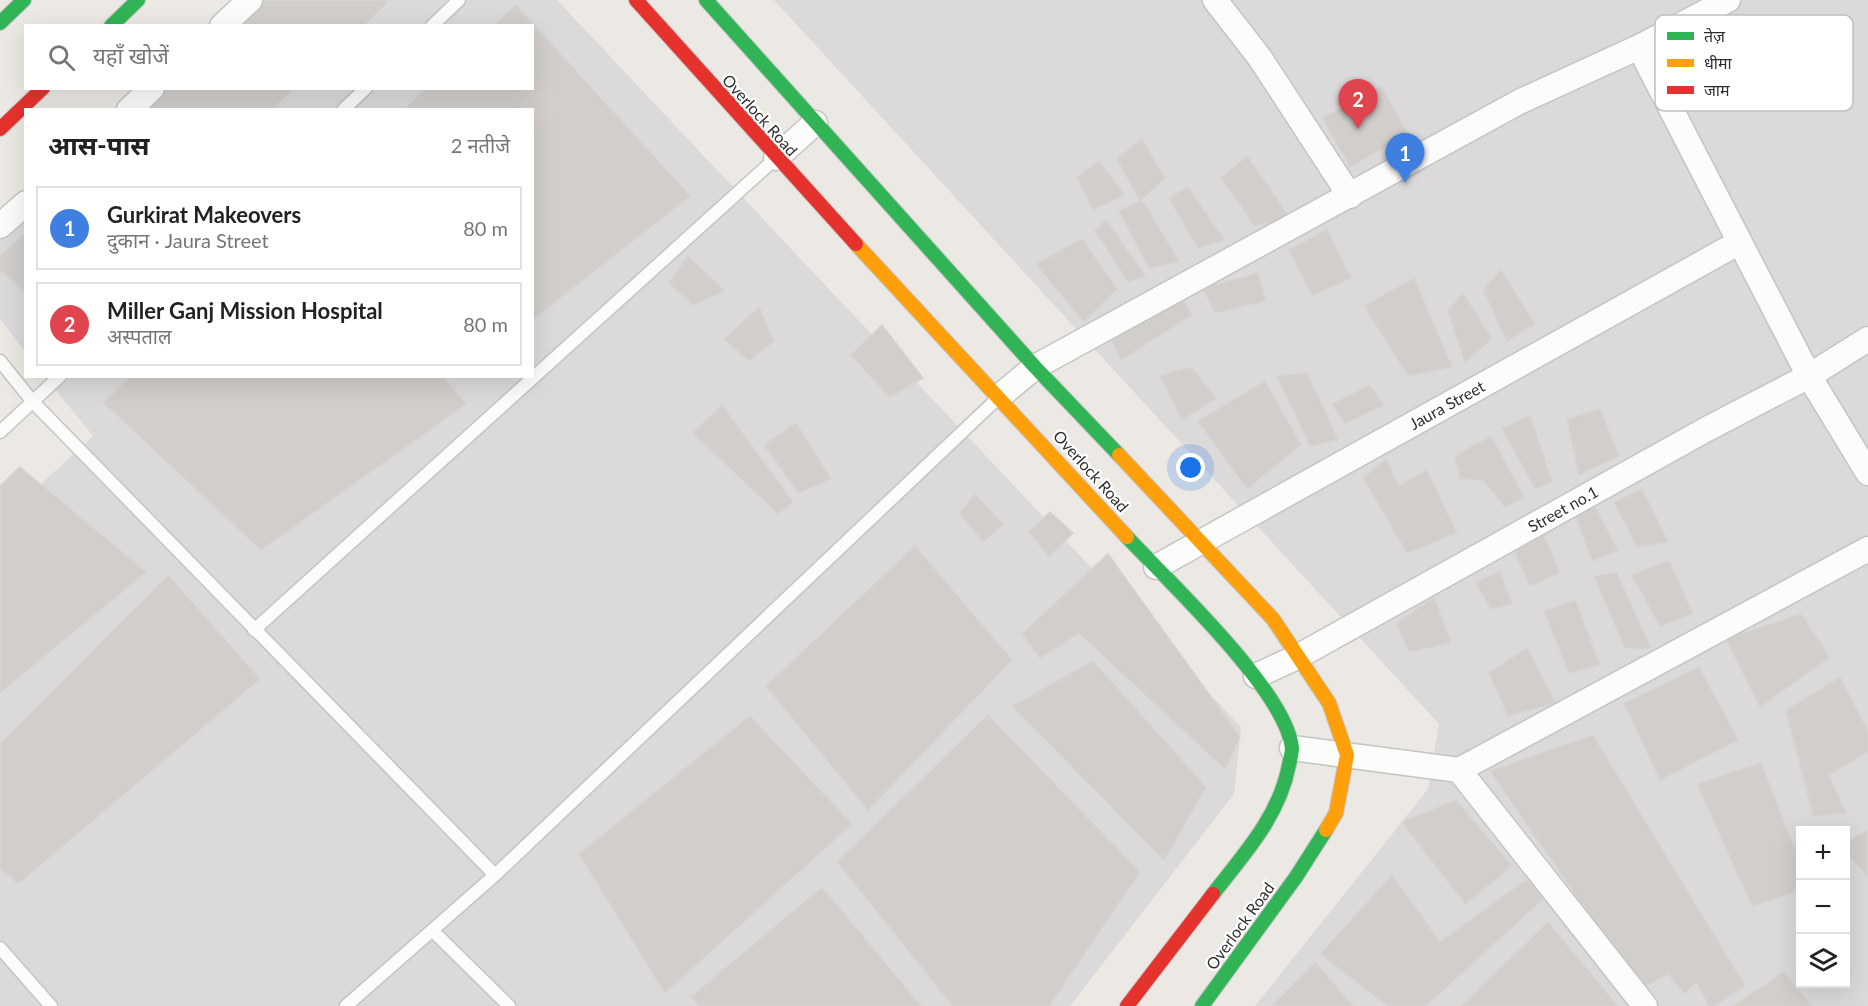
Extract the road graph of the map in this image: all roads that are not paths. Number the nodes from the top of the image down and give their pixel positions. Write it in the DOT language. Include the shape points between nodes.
graph roads {
  1 [pos="24,0"];
  2 [pos="138,0"];
  3 [pos="250,0"];
  4 [pos="459,0"];
  5 [pos="636,0"];
  6 [pos="706,0"];
  7 [pos="1215,0"];
  8 [pos="1728,0"];
  9 [pos="1700,15"];
  10 [pos="0,23"];
  11 [pos="113,24"];
  12 [pos="224,24"];
  13 [pos="434,24"];
  14 [pos="1655,39"];
  15 [pos="1639,47"];
  16 [pos="1655,79"];
  17 [pos="41,90"];
  18 [pos="151,90"];
  19 [pos="364,90"];
  20 [pos="131,108"];
  21 [pos="345,108"];
  22 [pos="1671,111"];
  23 [pos="815,123"];
  24 [pos="0,129"];
  25 [pos="776,158"];
  26 [pos="1350,196"];
  27 [pos="24,205"];
  28 [pos="0,226"];
  29 [pos="1738,243"];
  30 [pos="1868,339"];
  31 [pos="0,362"];
  32 [pos="1035,367"];
  33 [pos="1809,376"];
  34 [pos="534,377"];
  35 [pos="58,378"];
  36 [pos="533,378"];
  37 [pos="1000,396"];
  38 [pos="33,402"];
  39 [pos="0,432"];
  40 [pos="1868,473"];
  41 [pos="1203,542"];
  42 [pos="1868,549"];
  43 [pos="1156,567"];
  44 [pos="254,630"];
  45 [pos="1299,656"];
  46 [pos="1256,676"];
  47 [pos="1292,748"];
  48 [pos="1347,755"];
  49 [pos="1459,770"];
  50 [pos="495,875"];
  51 [pos="433,931"];
  52 [pos="0,948"];
  53 [pos="51,1006"];
  54 [pos="346,1006"];
  55 [pos="509,1006"];
  56 [pos="1127,1006"];
  57 [pos="1202,1006"];
  58 [pos="1645,1006"];
  1 -- 10 [label="street"];
  2 -- 11 [label="street"];
  3 -- 12 [label="street"];
  4 -- 13 [label="lane"];
  5 -- 25 [label="street, Overlock Road"];
  6 -- 23 [label="street, Overlock Road"];
  7 -- 26 [label="street" via="1260,58"];
  8 -- 9 [label="street"];
  14 -- 15 [label="street"];
  15 -- 16 [label="street"];
  15 -- 26 [label="street" via="1520,102"];
  17 -- 24 [label="street"];
  18 -- 20 [label="street"];
  19 -- 21 [label="lane"];
  22 -- 29 [label="street"];
  23 -- 25 [label="street"];
  23 -- 32 [label="street, Overlock Road"];
  25 -- 34 [label="lane"];
  25 -- 37 [label="street, Overlock Road"];
  26 -- 32 [label="street"];
  27 -- 28 [label="street"];
  29 -- 33 [label="street"];
  29 -- 41 [label="street, Jaura Street"];
  30 -- 33 [label="street, Street no.1"];
  31 -- 38 [label="lane"];
  32 -- 37 [label="street"];
  32 -- 41 [label="street, Overlock Road"];
  33 -- 40 [label="street"];
  33 -- 45 [label="street, Street no.1"];
  35 -- 38 [label="lane"];
  36 -- 44 [label="lane"];
  37 -- 43 [label="street, Overlock Road"];
  37 -- 50 [label="lane"];
  38 -- 39 [label="lane"];
  38 -- 44 [label="lane"];
  41 -- 43 [label="street, Jaura Street"];
  41 -- 45 [label="street, Overlock Road" via="1273,620"];
  42 -- 49 [label="street"];
  43 -- 46 [label="street, Overlock Road"];
  44 -- 50 [label="lane"];
  45 -- 46 [label="street, Street no.1"];
  45 -- 48 [label="street, Overlock Road" via="1329,703"];
  46 -- 47 [label="street, Overlock Road" via="1280,713"];
  47 -- 48 [label="street"];
  47 -- 56 [label="street, Overlock Road" via="1284,790 1265,827"];
  48 -- 49 [label="street"];
  48 -- 57 [label="street, Overlock Road" via="1336,813 1296,877"];
  49 -- 58 [label="street"];
  50 -- 51 [label="lane"];
  51 -- 54 [label="lane"];
  51 -- 55 [label="lane"];
  52 -- 53 [label="lane"];
}
